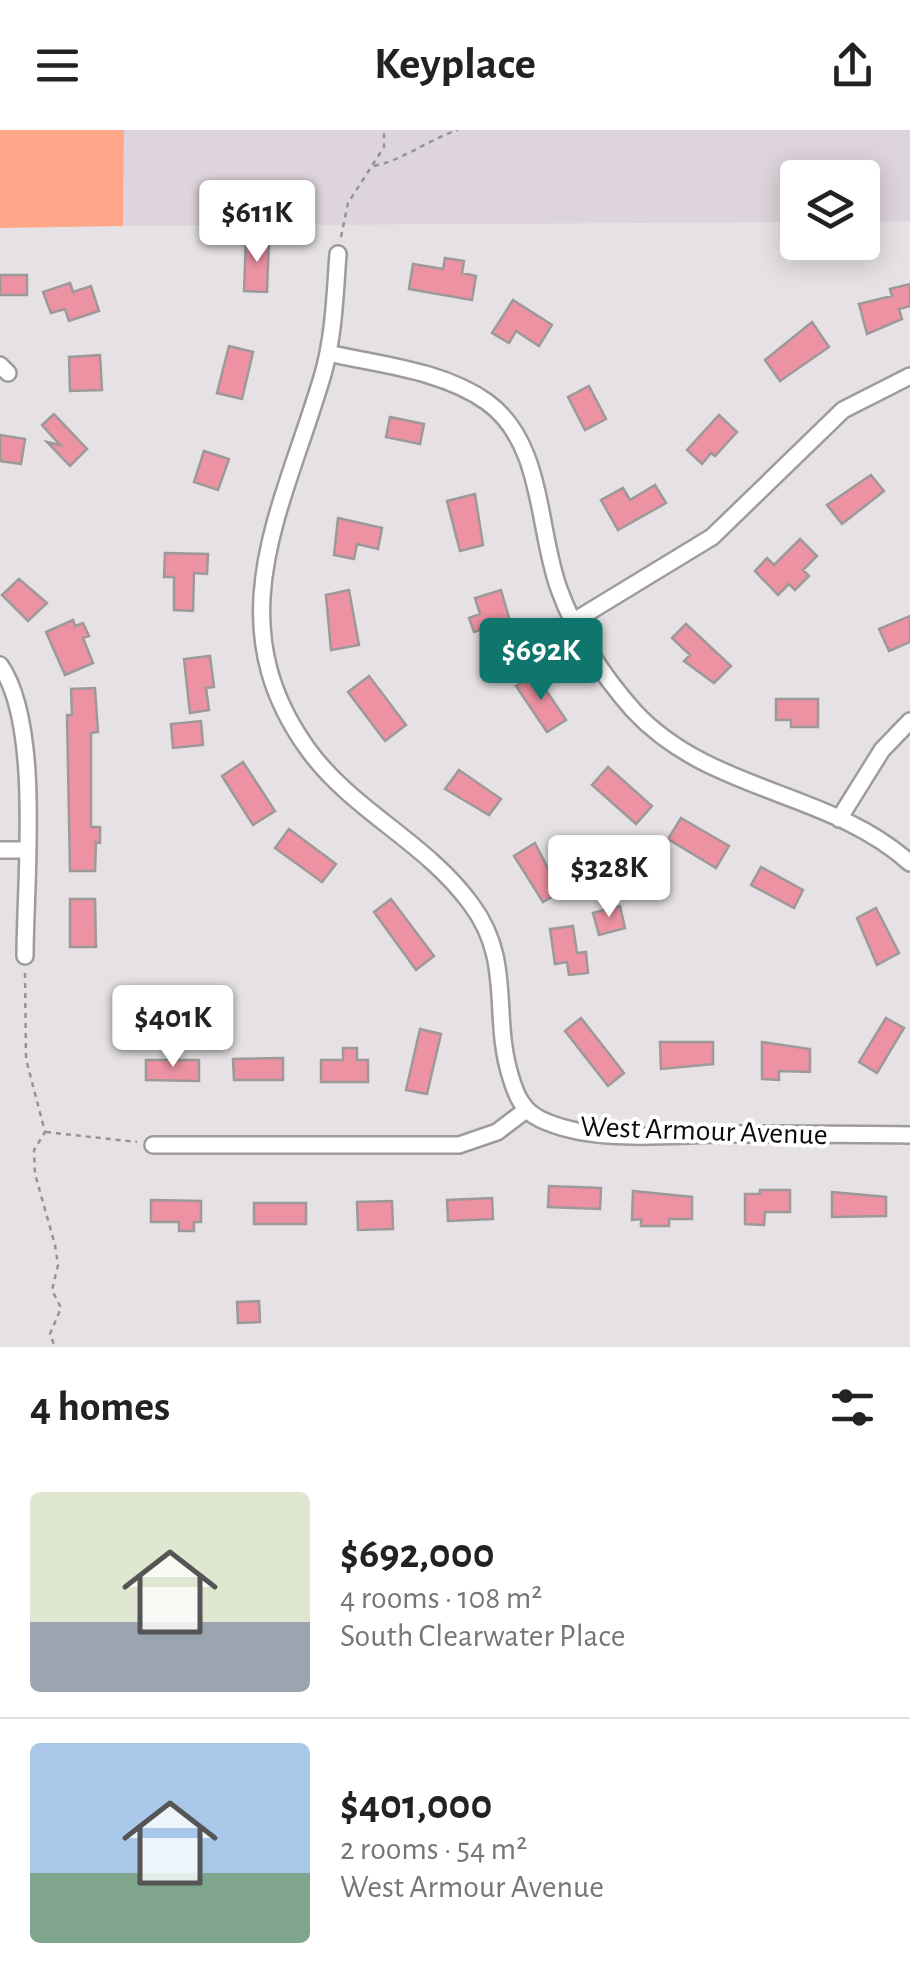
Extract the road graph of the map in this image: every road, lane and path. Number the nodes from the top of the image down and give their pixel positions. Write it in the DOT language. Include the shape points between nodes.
graph roads {
  1 [pos="384,130"];
  2 [pos="458,130"];
  3 [pos="372,166"];
  4 [pos="338,254"];
  5 [pos="328,353"];
  6 [pos="910,376"];
  7 [pos="574,621"];
  8 [pos="0,665"];
  9 [pos="910,721"];
  10 [pos="839,819"];
  11 [pos="0,850"];
  12 [pos="25,850"];
  13 [pos="910,863"];
  14 [pos="25,956"];
  15 [pos="526,1110"];
  16 [pos="45,1132"];
  17 [pos="910,1135"];
  18 [pos="153,1145"];
  19 [pos="55,1347"];
  1 -- 3 [label="path" via="384,147"];
  2 -- 3 [label="path" via="430,139 402,160"];
  3 -- 4 [label="path" via="348,203"];
  4 -- 5 [label="street"];
  5 -- 7 [label="street" via="445,381 498,412 530,468 556,578"];
  5 -- 15 [label="street" via="264,554 260,616 271,678 290,723 323,768 438,867 479,916 499,965 510,1075"];
  6 -- 7 [label="street" via="832,420 712,538"];
  7 -- 10 [label="street" via="624,698 666,739 743,783"];
  8 -- 12 [label="street" via="24,718"];
  9 -- 10 [label="street"];
  10 -- 13 [label="street"];
  11 -- 12 [label="street"];
  12 -- 14 [label="street"];
  14 -- 16 [label="path" via="26,1059"];
  15 -- 17 [label="street, West Armour Avenue" via="594,1132"];
  15 -- 18 [label="street" via="497,1132 459,1145"];
  16 -- 18 [label="path"];
  16 -- 19 [label="path" via="34,1150 58,1265 52,1290 60,1308 50,1334"];
}
